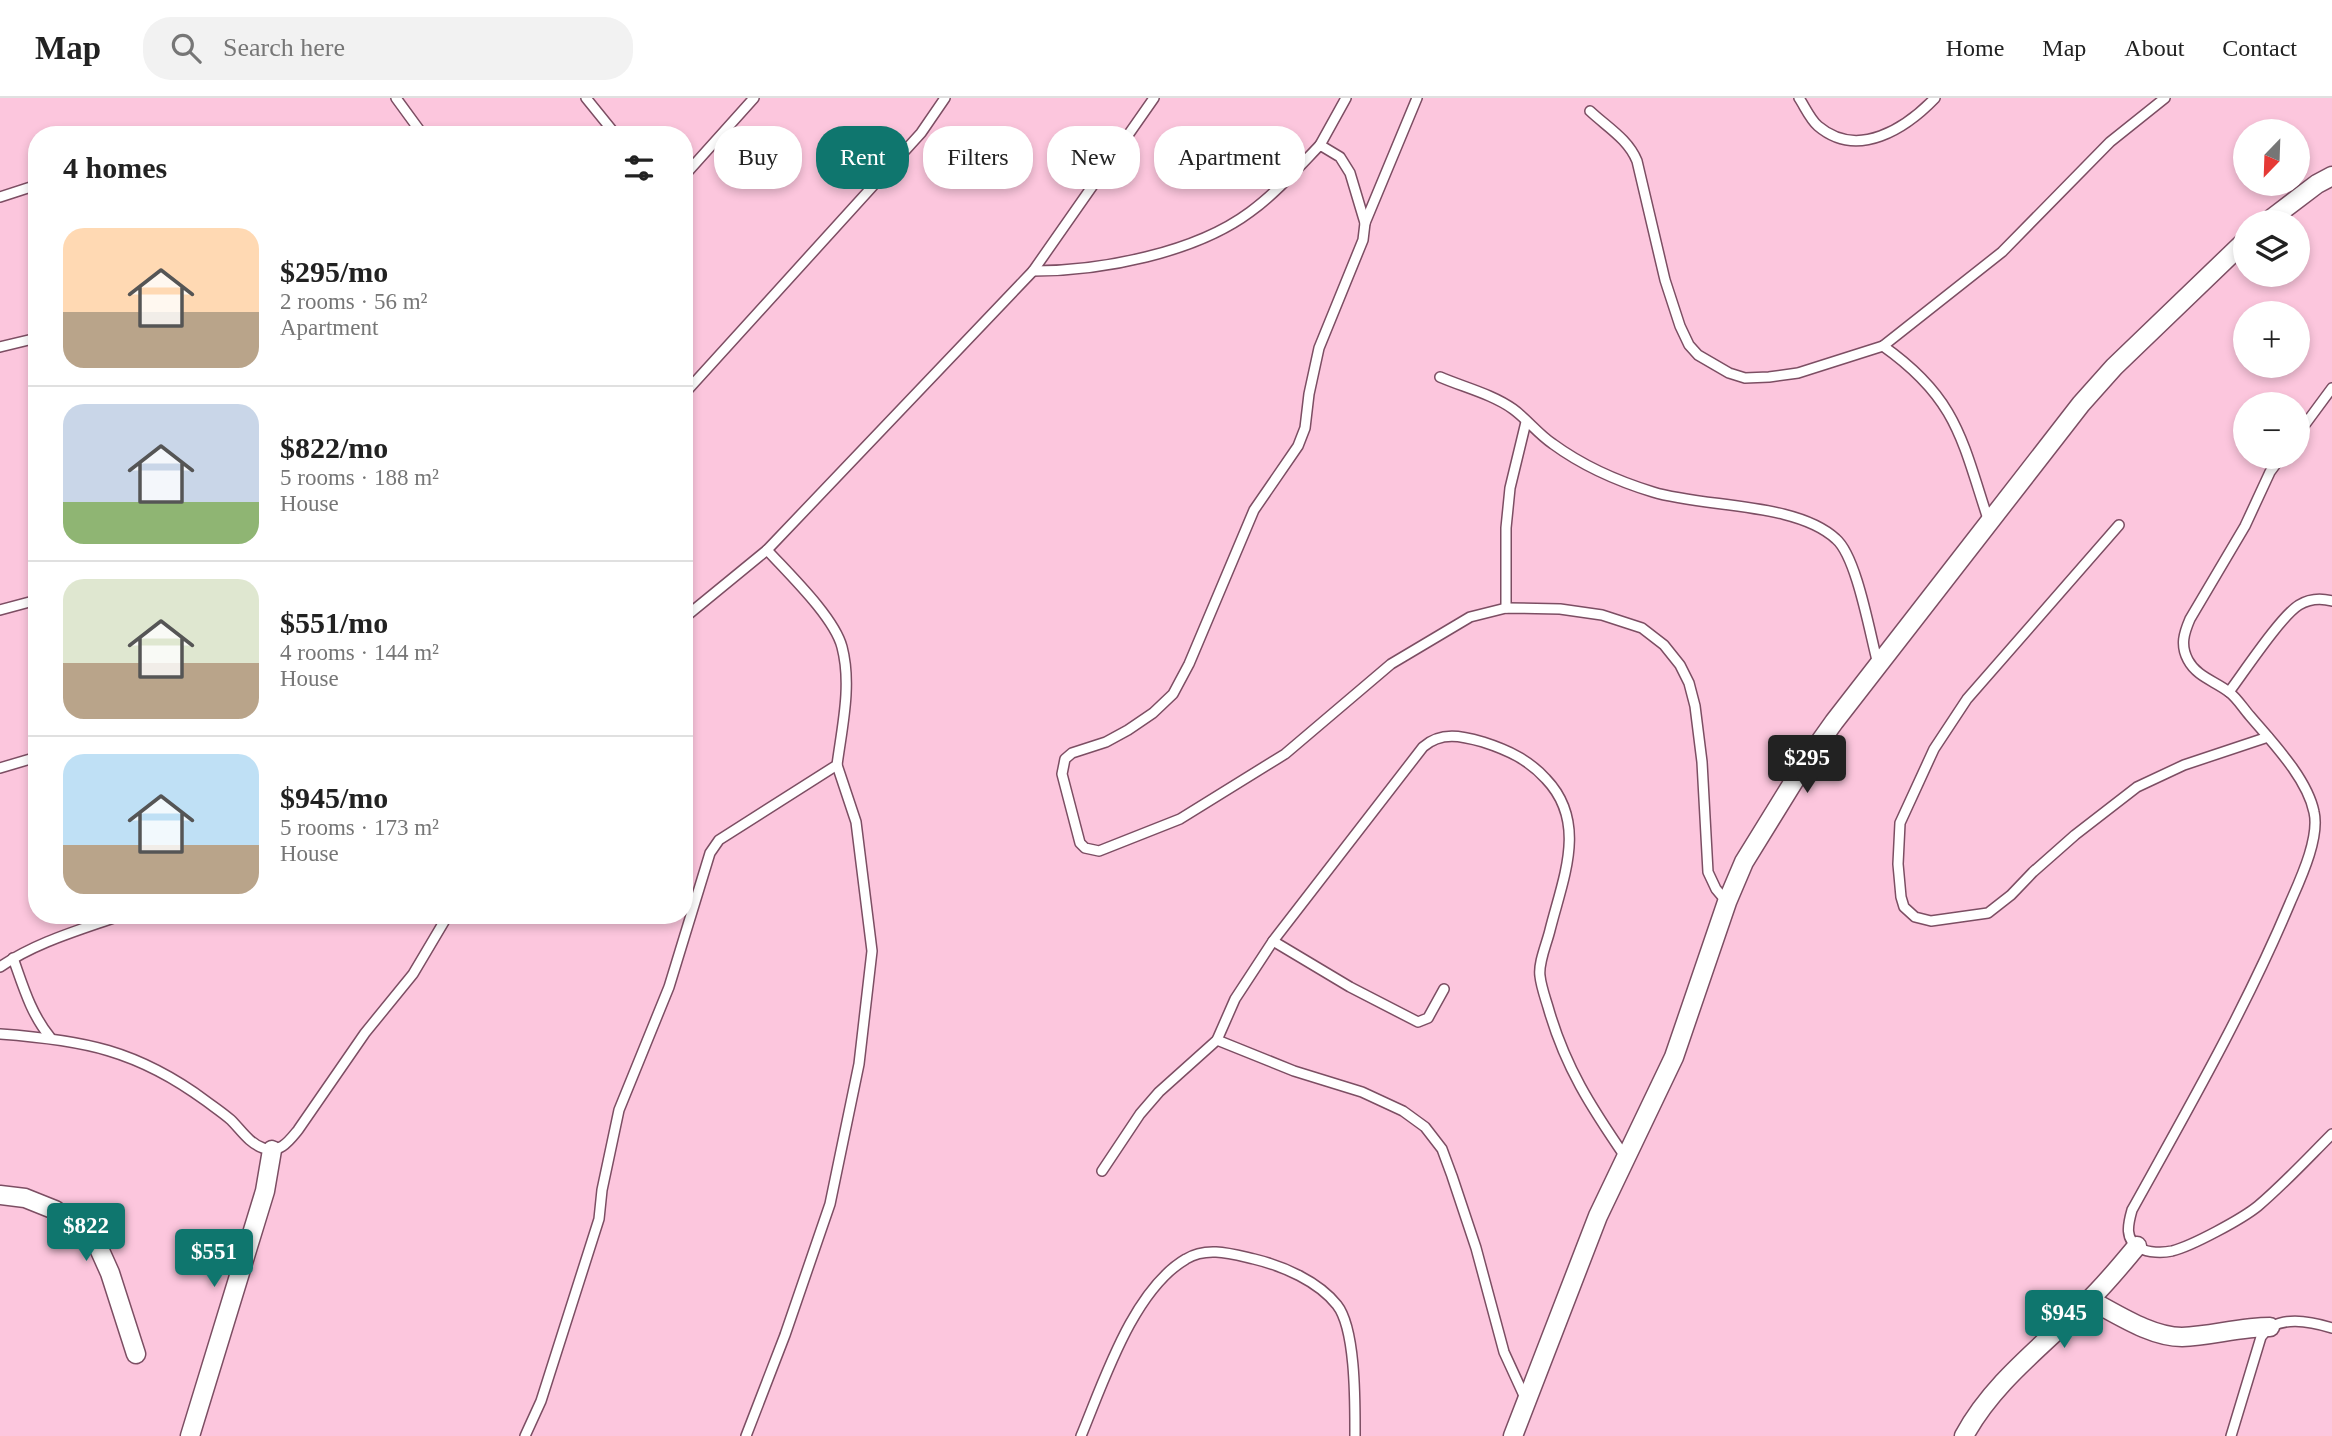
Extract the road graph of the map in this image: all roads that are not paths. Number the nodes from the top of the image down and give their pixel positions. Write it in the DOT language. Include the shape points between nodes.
graph roads {
  1 [pos="396,98"];
  2 [pos="586,98"];
  3 [pos="754,98"];
  4 [pos="945,98"];
  5 [pos="1154,98"];
  6 [pos="1346,98"];
  7 [pos="1417,98"];
  8 [pos="1799,98"];
  9 [pos="1935,98"];
  10 [pos="2165,98"];
  11 [pos="1591,111"];
  12 [pos="416,126"];
  13 [pos="609,126"];
  14 [pos="1320,145"];
  15 [pos="693,166"];
  16 [pos="2332,176"];
  17 [pos="28,188"];
  18 [pos="0,197"];
  19 [pos="2283,210"];
  20 [pos="1366,223"];
  21 [pos="2233,252"];
  22 [pos="1033,271"];
  23 [pos="28,340"];
  24 [pos="1883,346"];
  25 [pos="0,347"];
  26 [pos="1440,377"];
  27 [pos="693,384"];
  28 [pos="2332,388"];
  29 [pos="2310,418"];
  30 [pos="1526,422"];
  31 [pos="2272,469"];
  32 [pos="1990,523"];
  33 [pos="2119,526"];
  34 [pos="767,550"];
  35 [pos="2332,601"];
  36 [pos="28,602"];
  37 [pos="1506,608"];
  38 [pos="0,610"];
  39 [pos="693,611"];
  40 [pos="1878,665"];
  41 [pos="2229,692"];
  42 [pos="2267,737"];
  43 [pos="28,760"];
  44 [pos="837,765"];
  45 [pos="0,768"];
  46 [pos="1727,902"];
  47 [pos="693,907"];
  48 [pos="96,924"];
  49 [pos="443,924"];
  50 [pos="688,924"];
  51 [pos="1273,941"];
  52 [pos="13,958"];
  53 [pos="0,967"];
  54 [pos="1444,989"];
  55 [pos="0,1034"];
  56 [pos="50,1037"];
  57 [pos="1217,1040"];
  58 [pos="2332,1134"];
  59 [pos="272,1150"];
  60 [pos="1626,1159"];
  61 [pos="1102,1171"];
  62 [pos="0,1195"];
  63 [pos="2137,1246"];
  64 [pos="2090,1300"];
  65 [pos="2270,1327"];
  66 [pos="2332,1328"];
  67 [pos="136,1354"];
  68 [pos="1527,1401"];
  69 [pos="190,1436"];
  70 [pos="525,1436"];
  71 [pos="747,1436"];
  72 [pos="1082,1436"];
  73 [pos="1355,1436"];
  74 [pos="1513,1436"];
  75 [pos="1964,1436"];
  76 [pos="2231,1436"];
  1 -- 12 [label="lane"];
  2 -- 13 [label="lane"];
  3 -- 15 [label="lane"];
  4 -- 27 [label="lane" via="921,132"];
  5 -- 22 [label="lane"];
  6 -- 14 [label="lane"];
  7 -- 20 [label="lane"];
  8 -- 9 [label="lane" via="1817,125 1848,140 1873,139 1899,129"];
  10 -- 24 [label="lane" via="2109,142 2002,252"];
  11 -- 24 [label="lane" via="1633,151 1665,280 1689,345 1698,355 1745,378 1769,377 1798,373"];
  14 -- 20 [label="lane" via="1340,157 1350,173"];
  14 -- 22 [label="lane" via="1250,212 1222,230 1127,260"];
  16 -- 19 [label="street"];
  17 -- 18 [label="lane"];
  20 -- 37 [label="lane" via="1319,348 1298,446 1254,510 1173,694 1128,730 1065,760 1062,774 1080,843 1099,851 1180,819 1285,754 1391,664 1470,617"];
  21 -- 32 [label="street" via="2114,367"];
  22 -- 34 [label="lane"];
  23 -- 25 [label="lane"];
  24 -- 32 [label="lane" via="1927,381 1945,404 1971,462"];
  26 -- 30 [label="lane" via="1497,401"];
  28 -- 29 [label="lane"];
  30 -- 37 [label="lane" via="1510,488"];
  30 -- 40 [label="lane" via="1584,464 1618,480 1696,501 1764,510 1810,523 1838,540 1849,557"];
  31 -- 41 [label="lane" via="2183,637 2188,659 2197,671"];
  32 -- 40 [label="street"];
  33 -- 42 [label="lane" via="1975,690 1934,749 1900,823 1898,864 1904,907 1915,917 1931,921 1988,913 2137,787 2183,765"];
  34 -- 39 [label="lane"];
  34 -- 44 [label="lane" via="842,645 846,678"];
  35 -- 41 [label="lane" via="2308,601 2290,612"];
  36 -- 38 [label="lane"];
  37 -- 46 [label="lane" via="1602,615 1642,628 1680,665 1692,695 1702,762 1708,872"];
  40 -- 46 [label="street" via="1807,760 1744,862"];
  41 -- 42 [label="lane"];
  42 -- 63 [label="lane" via="2288,761 2315,814 2308,858 2227,1038 2132,1210 2128,1234"];
  43 -- 45 [label="lane"];
  44 -- 47 [label="lane" via="719,840 710,853"];
  44 -- 71 [label="lane" via="856,821 872,951 859,1064 830,1204"];
  46 -- 60 [label="street" via="1674,1057"];
  48 -- 52 [label="lane"];
  49 -- 59 [label="lane" via="413,974 365,1033 298,1130 286,1144"];
  50 -- 70 [label="lane" via="620,1110 589,1253 541,1401"];
  51 -- 54 [label="lane" via="1418,1022 1428,1018"];
  51 -- 57 [label="lane" via="1235,999"];
  51 -- 60 [label="lane" via="1430,740 1471,738 1533,764 1558,791 1567,811 1570,840 1539,974 1566,1061"];
  52 -- 53 [label="lane"];
  52 -- 56 [label="lane" via="31,1009"];
  55 -- 56 [label="lane"];
  56 -- 59 [label="lane" via="121,1054 176,1080 231,1120 247,1138"];
  57 -- 61 [label="lane" via="1159,1092"];
  57 -- 68 [label="lane" via="1362,1092 1403,1111 1425,1128 1442,1149 1476,1248 1504,1352"];
  58 -- 63 [label="lane" via="2257,1207 2172,1251"];
  59 -- 69 [label="street" via="264,1191"];
  60 -- 68 [label="street" via="1598,1216"];
  62 -- 67 [label="street" via="25,1198 55,1210 97,1244"];
  63 -- 64 [label="street"];
  64 -- 65 [label="street" via="2170,1336"];
  64 -- 75 [label="street" via="2010,1373"];
  65 -- 66 [label="lane" via="2305,1321"];
  65 -- 76 [label="lane" via="2262,1338"];
  68 -- 74 [label="street"];
  72 -- 73 [label="lane" via="1115,1355 1147,1296 1173,1269 1201,1252 1268,1262 1319,1287 1338,1306 1345,1320 1353,1370"];
}
